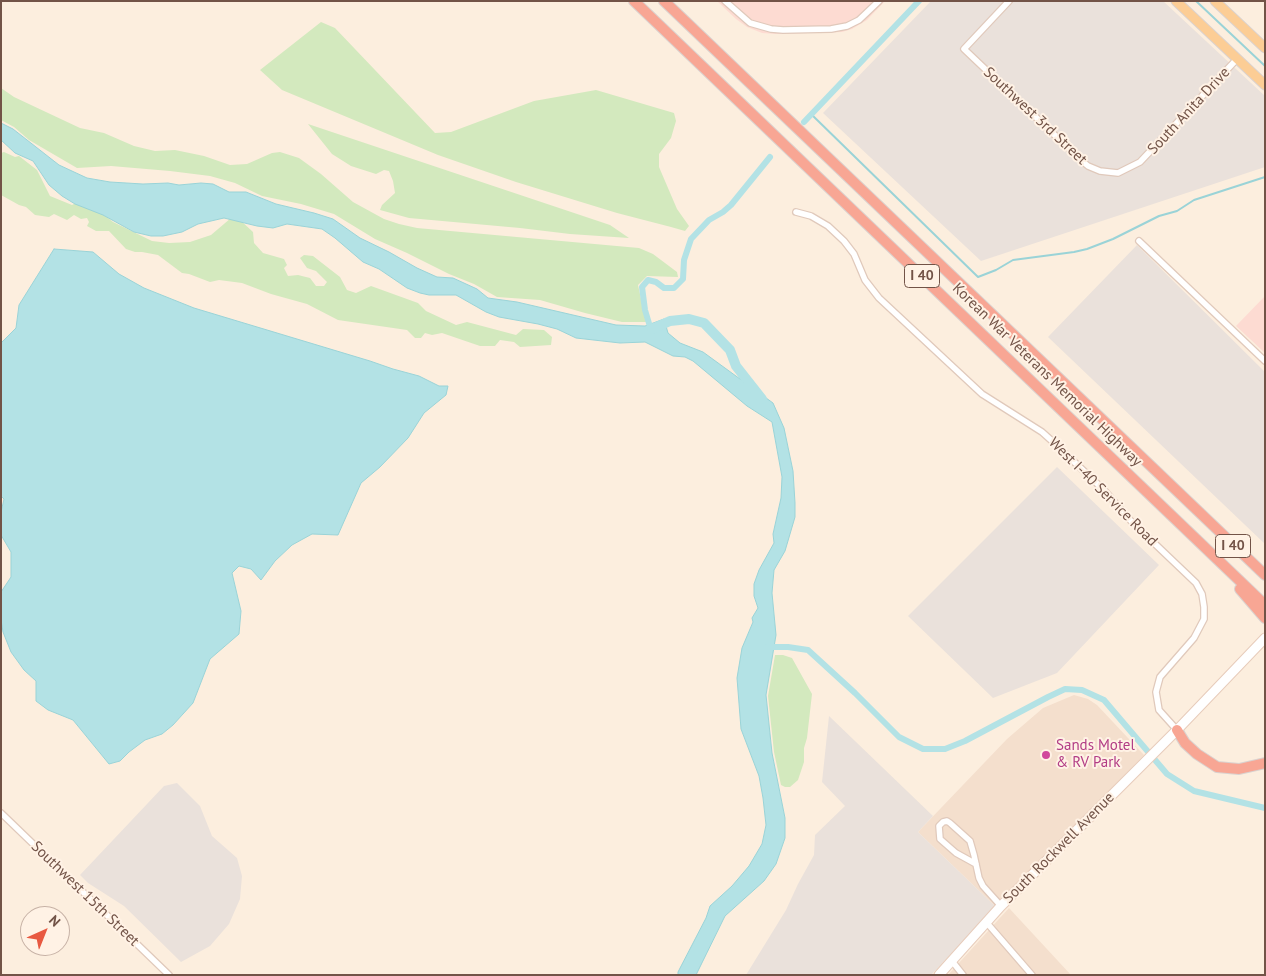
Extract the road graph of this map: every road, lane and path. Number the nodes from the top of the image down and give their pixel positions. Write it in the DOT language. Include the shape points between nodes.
graph roads {
  1 [pos="634,1"];
  2 [pos="664,1"];
  3 [pos="725,1"];
  4 [pos="879,1"];
  5 [pos="1009,1"];
  6 [pos="1176,1"];
  7 [pos="1215,1"];
  8 [pos="1265,48"];
  9 [pos="1237,59"];
  10 [pos="1265,86"];
  11 [pos="1140,162"];
  12 [pos="796,212"];
  13 [pos="1139,241"];
  14 [pos="1265,361"];
  15 [pos="1210,551"];
  16 [pos="1265,576"];
  17 [pos="1265,605"];
  18 [pos="1265,618"];
  19 [pos="1264,638"];
  20 [pos="1177,730"];
  21 [pos="1265,756"];
  22 [pos="1265,762"];
  23 [pos="1,814"];
  24 [pos="976,864"];
  25 [pos="1001,906"];
  26 [pos="987,923"];
  27 [pos="952,961"];
  28 [pos="169,975"];
  29 [pos="939,975"];
  30 [pos="963,975"];
  31 [pos="1032,975"];
  1 -- 15 [label="highway, Korean War Veterans Memorial Highway / I 40"];
  2 -- 16 [label="highway, Korean War Veterans Memorial Highway / I 40"];
  3 -- 4 [label="street" via="750,23 783,30 847,26 859,20"];
  5 -- 11 [label="street, Southwest 3rd Street" via="964,49 1088,166 1118,173"];
  6 -- 9 [label="main road"];
  7 -- 8 [label="main road"];
  9 -- 10 [label="main road"];
  9 -- 11 [label="street, South Anita Drive"];
  12 -- 20 [label="street, West I-40 Service Road" via="811,216 839,236 854,254 865,280 879,298 982,394 1042,432 1196,583 1202,594 1204,619 1194,638 1160,676 1156,692 1159,710"];
  13 -- 14 [label="street"];
  15 -- 17 [label="highway, Korean War Veterans Memorial Highway / I 40"];
  15 -- 18 [label="highway"];
  19 -- 20 [label="street, South Rockwell Avenue"];
  20 -- 21 [label="highway" via="1221,761 1238,763"];
  20 -- 22 [label="highway" via="1197,754 1218,767 1239,769"];
  20 -- 25 [label="street, South Rockwell Avenue"];
  23 -- 28 [label="street, Southwest 15th Street"];
  24 -- 24 [label="street" via="970,841 950,823 942,822 939,826 940,839 956,854"];
  24 -- 25 [label="street" via="983,886"];
  25 -- 26 [label="street, South Rockwell Avenue"];
  26 -- 27 [label="street, South Rockwell Avenue"];
  26 -- 31 [label="street"];
  27 -- 29 [label="street, South Rockwell Avenue"];
  27 -- 30 [label="street"];
}
